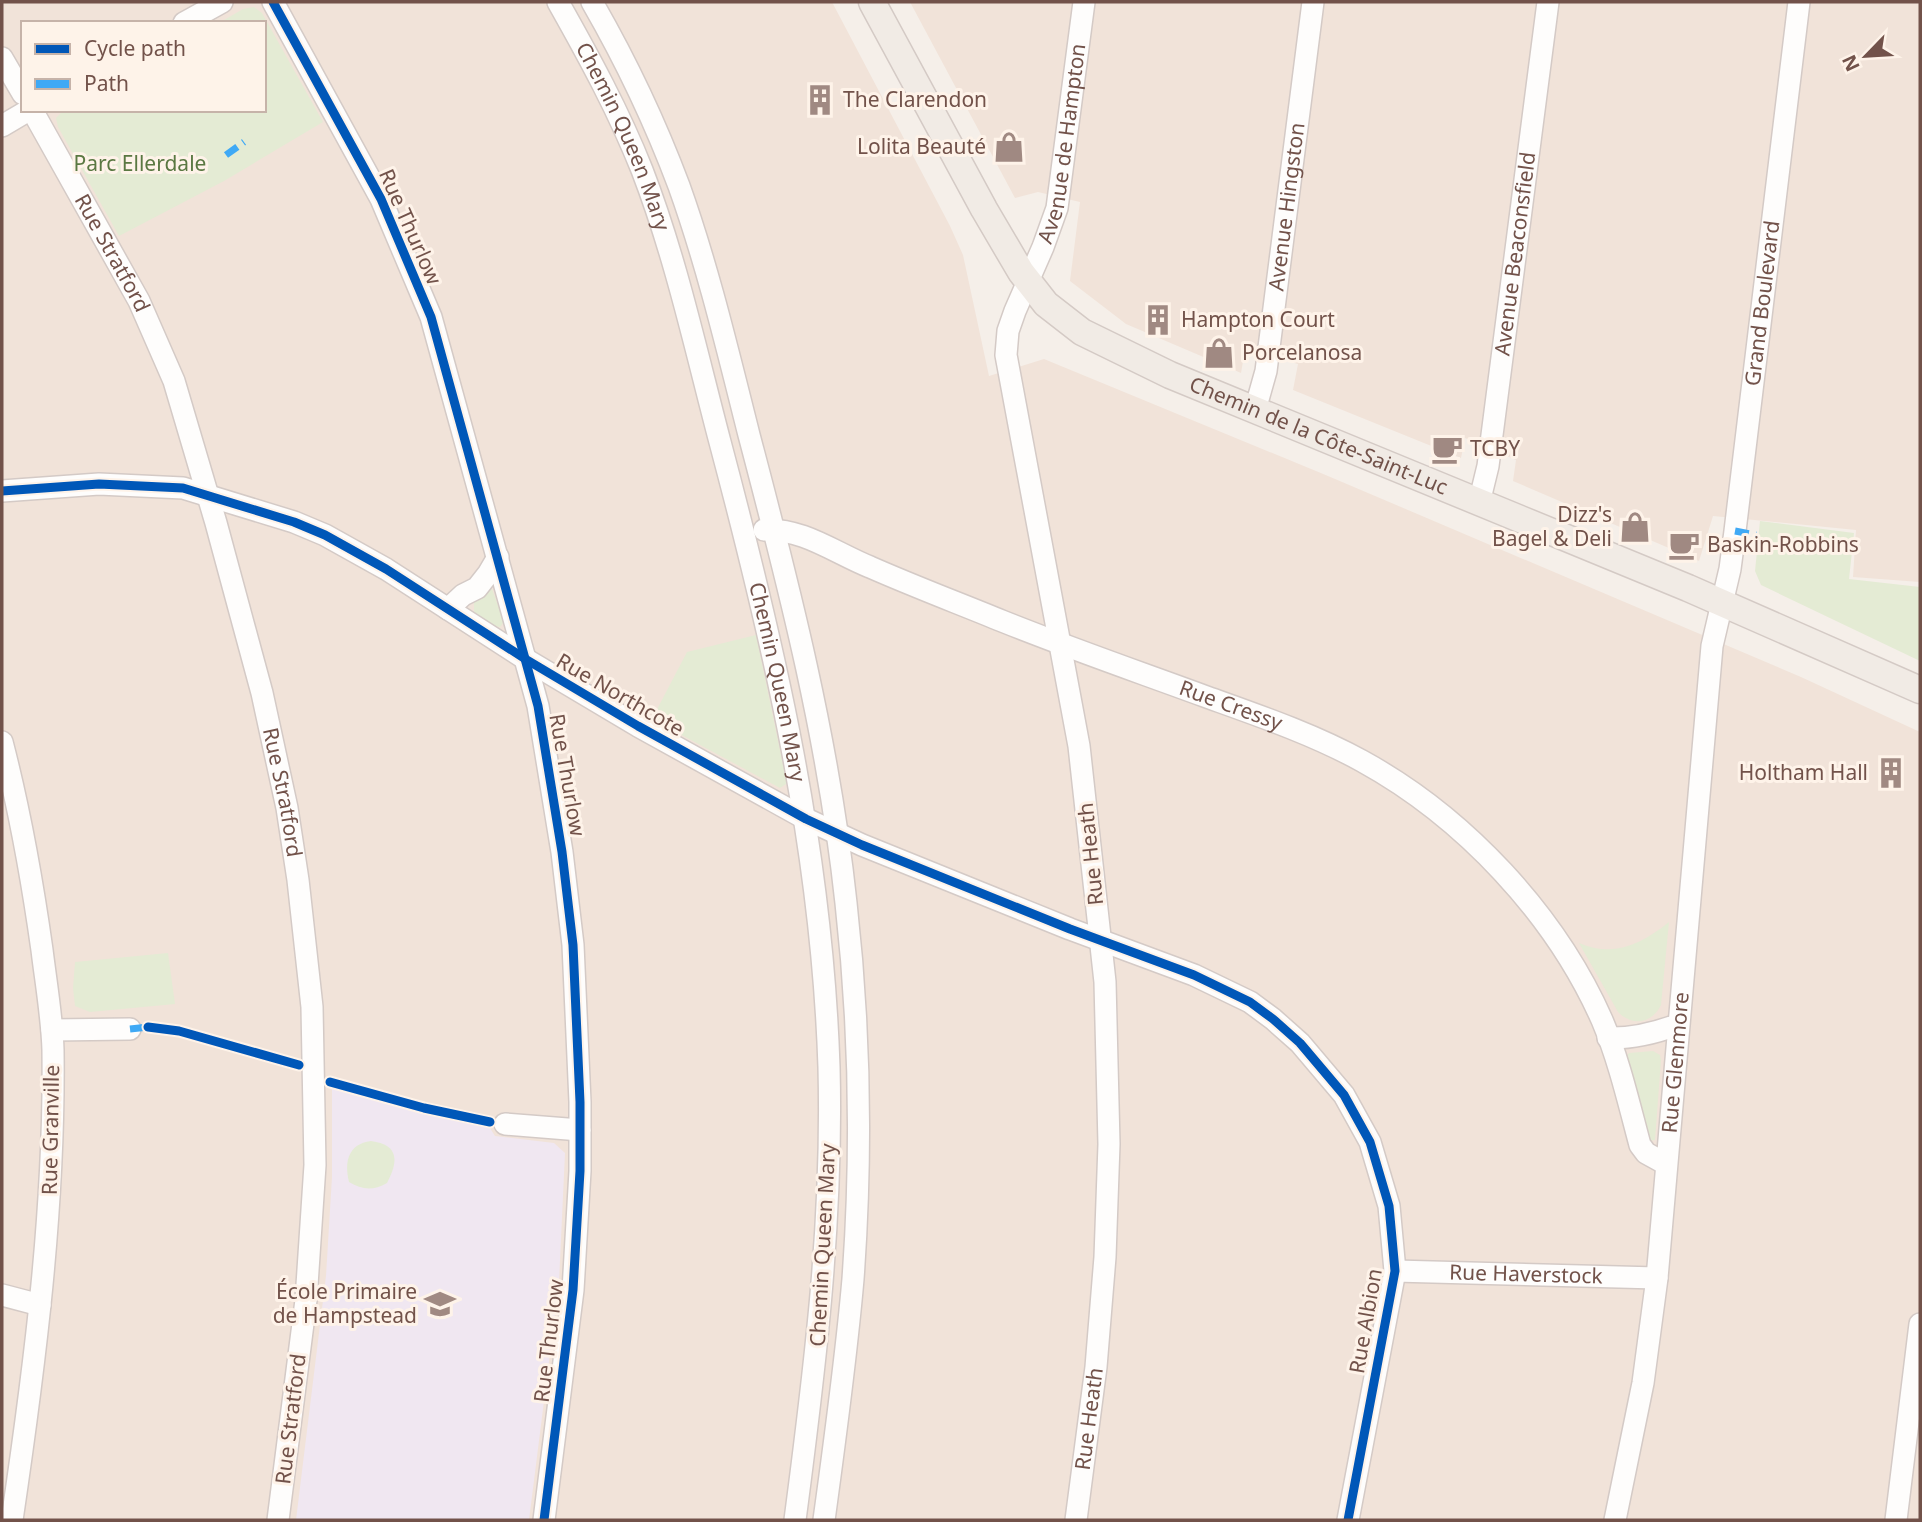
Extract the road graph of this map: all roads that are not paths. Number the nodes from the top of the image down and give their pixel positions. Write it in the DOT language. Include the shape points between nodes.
graph roads {
  1 [pos="222,2"];
  2 [pos="273,2"];
  3 [pos="558,2"];
  4 [pos="592,2"];
  5 [pos="872,2"];
  6 [pos="1084,2"];
  7 [pos="1313,2"];
  8 [pos="1548,2"];
  9 [pos="1799,2"];
  10 [pos="188,21"];
  11 [pos="2,58"];
  12 [pos="21,91"];
  13 [pos="27,112"];
  14 [pos="32,112"];
  15 [pos="2,126"];
  16 [pos="1027,281"];
  17 [pos="1255,410"];
  18 [pos="2,491"];
  19 [pos="208,496"];
  20 [pos="1479,503"];
  21 [pos="775,529"];
  22 [pos="745,534"];
  23 [pos="498,556"];
  24 [pos="1722,603"];
  25 [pos="448,609"];
  26 [pos="1060,644"];
  27 [pos="527,660"];
  28 [pos="1920,690"];
  29 [pos="4,756"];
  30 [pos="806,820"];
  31 [pos="838,834"];
  32 [pos="1100,941"];
  33 [pos="1677,1025"];
  34 [pos="131,1029"];
  35 [pos="52,1030"];
  36 [pos="1608,1038"];
  37 [pos="505,1124"];
  38 [pos="580,1130"];
  39 [pos="1666,1164"];
  40 [pos="827,1228"];
  41 [pos="855,1231"];
  42 [pos="1395,1271"];
  43 [pos="1657,1278"];
  44 [pos="2,1295"];
  45 [pos="40,1305"];
  46 [pos="1920,1324"];
  47 [pos="1911,1469"];
  48 [pos="12,1520"];
  49 [pos="278,1520"];
  50 [pos="544,1520"];
  51 [pos="796,1520"];
  52 [pos="824,1520"];
  53 [pos="1076,1520"];
  54 [pos="1348,1520"];
  55 [pos="1615,1520"];
  56 [pos="1896,1520"];
  1 -- 10 [label="street"];
  2 -- 23 [label="street, Rue Thurlow" via="381,199 416,279 442,354"];
  3 -- 22 [label="street, Chemin Queen Mary" via="610,97 653,201"];
  4 -- 21 [label="street, Chemin Queen Mary" via="640,93 686,208"];
  5 -- 16 [label="main road, Chemin de la Côte-Saint-Luc"];
  6 -- 16 [label="street, Avenue de Hampton" via="1057,208"];
  7 -- 17 [label="street, Avenue Hingston" via="1266,371"];
  8 -- 20 [label="street, Avenue Beaconsfield" via="1488,467"];
  9 -- 24 [label="street, Grand Boulevard" via="1734,544"];
  11 -- 12 [label="street"];
  13 -- 15 [label="street"];
  14 -- 19 [label="street, Rue Stratford" via="158,340 186,415"];
  16 -- 17 [label="main road, Chemin de la Côte-Saint-Luc" via="1054,312 1095,340"];
  16 -- 26 [label="street, Rue Heath" via="1008,331 1006,355"];
  17 -- 20 [label="main road, Chemin de la Côte-Saint-Luc"];
  18 -- 19 [label="street, Rue Northcote" via="99,484 183,488"];
  19 -- 25 [label="street, Rue Northcote" via="325,536"];
  19 -- 49 [label="street, Rue Stratford" via="276,750 299,880 312,1007 313,1223"];
  20 -- 24 [label="main road, Chemin de la Côte-Saint-Luc"];
  21 -- 22 [label="street, Rue Cressy"];
  21 -- 26 [label="street, Rue Cressy" via="794,532"];
  21 -- 31 [label="street, Chemin Queen Mary" via="811,679"];
  22 -- 30 [label="street, Chemin Queen Mary"];
  23 -- 25 [label="street" via="477,588"];
  23 -- 27 [label="street, Rue Thurlow"];
  24 -- 28 [label="main road, Chemin de la Côte-Saint-Luc"];
  24 -- 33 [label="street, Rue Glenmore" via="1712,646"];
  25 -- 27 [label="street, Rue Northcote"];
  26 -- 32 [label="street, Rue Heath" via="1081,758"];
  26 -- 36 [label="street, Rue Cressy" via="1260,716 1361,760 1408,791 1472,843 1540,917 1589,993"];
  27 -- 30 [label="street, Rue Northcote"];
  27 -- 38 [label="street, Rue Thurlow" via="564,865 573,945"];
  29 -- 35 [label="street, Rue Granville" via="30,867"];
  30 -- 31 [label="street, Rue Northcote"];
  30 -- 40 [label="street, Chemin Queen Mary" via="827,1040"];
  31 -- 32 [label="street, Rue Northcote"];
  31 -- 41 [label="street, Chemin Queen Mary" via="855,1016"];
  32 -- 42 [label="street, Rue Albion" via="1194,975 1250,1002 1321,1066 1360,1123 1378,1164 1389,1206"];
  32 -- 53 [label="street, Rue Heath" via="1108,1089 1106,1232 1096,1367"];
  33 -- 36 [label="street" via="1656,1033"];
  33 -- 39 [label="street, Rue Glenmore"];
  34 -- 35 [label="street"];
  35 -- 45 [label="street, Rue Granville" via="51,1171"];
  36 -- 39 [label="street, Rue Cressy" via="1640,1146"];
  37 -- 38 [label="street"];
  38 -- 50 [label="street, Rue Thurlow" via="573,1290"];
  39 -- 43 [label="street, Rue Glenmore"];
  40 -- 41 [label="street"];
  40 -- 51 [label="street, Chemin Queen Mary"];
  41 -- 52 [label="street, Chemin Queen Mary"];
  42 -- 43 [label="street, Rue Haverstock"];
  42 -- 54 [label="street, Rue Albion"];
  43 -- 55 [label="street, Rue Glenmore" via="1643,1383"];
  44 -- 45 [label="street"];
  45 -- 48 [label="street, Rue Granville"];
  46 -- 47 [label="street"];
  47 -- 56 [label="street"];
}
